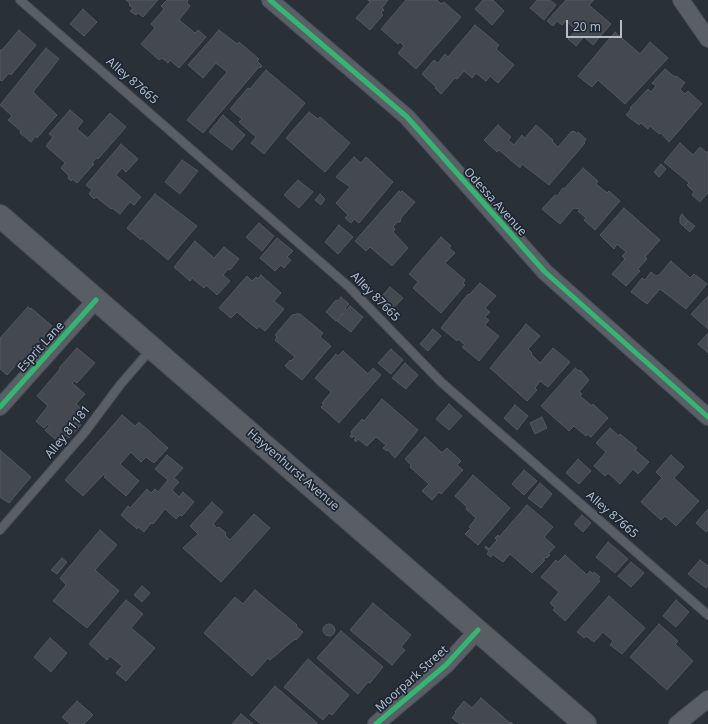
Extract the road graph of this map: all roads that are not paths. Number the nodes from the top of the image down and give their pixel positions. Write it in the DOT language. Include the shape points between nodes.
graph roads {
  1 [pos="20,0"];
  2 [pos="270,0"];
  3 [pos="681,0"];
  4 [pos="708,39"];
  5 [pos="0,216"];
  6 [pos="96,300"];
  7 [pos="152,348"];
  8 [pos="0,407"];
  9 [pos="708,417"];
  10 [pos="0,530"];
  11 [pos="708,615"];
  12 [pos="478,630"];
  13 [pos="708,699"];
  14 [pos="376,724"];
  15 [pos="585,724"];
  16 [pos="677,724"];
  1 -- 11 [label="lane, Alley 87665" via="350,287 441,382"];
  2 -- 9 [label="street, Odessa Avenue" via="407,117 545,272"];
  3 -- 4 [label="street"];
  5 -- 6 [label="main road, Hayvenhurst Avenue"];
  6 -- 7 [label="main road, Hayvenhurst Avenue"];
  6 -- 8 [label="street, Esprit Lane"];
  7 -- 10 [label="lane, Alley 81181" via="85,432"];
  7 -- 12 [label="main road, Hayvenhurst Avenue"];
  12 -- 14 [label="street, Moorpark Street" via="446,665"];
  12 -- 15 [label="main road, Hayvenhurst Avenue"];
  13 -- 16 [label="street"];
}
